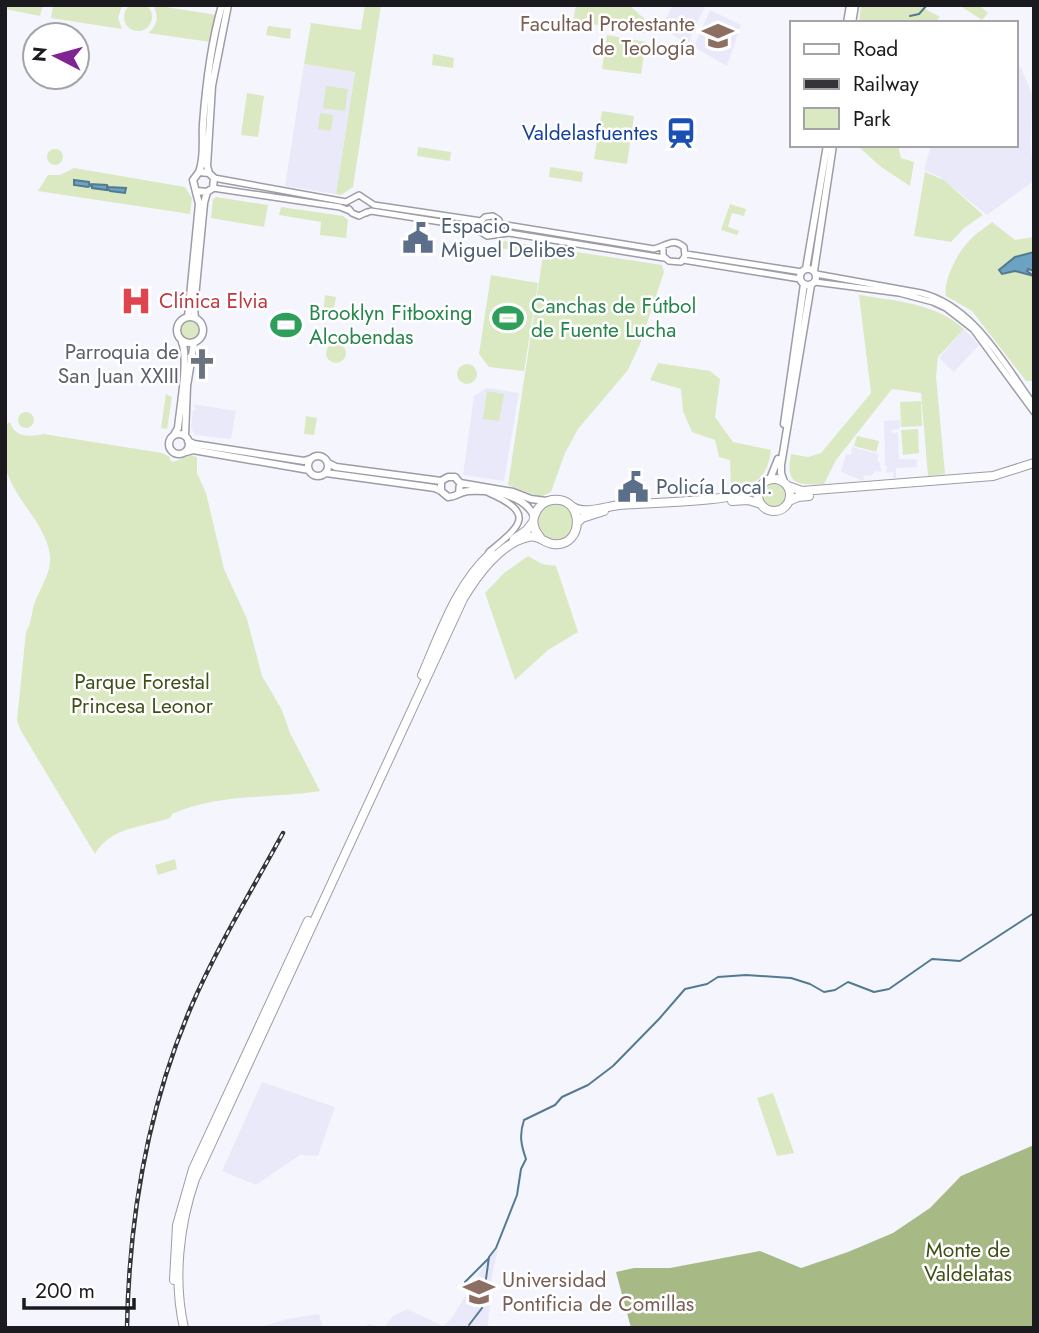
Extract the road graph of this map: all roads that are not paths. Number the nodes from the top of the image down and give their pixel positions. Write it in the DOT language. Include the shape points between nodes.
graph roads {
  1 [pos="222,5"];
  2 [pos="228,5"];
  3 [pos="830,147"];
  4 [pos="199,172"];
  5 [pos="211,176"];
  6 [pos="210,190"];
  7 [pos="197,191"];
  8 [pos="351,200"];
  9 [pos="368,202"];
  10 [pos="350,211"];
  11 [pos="366,213"];
  12 [pos="481,222"];
  13 [pos="500,224"];
  14 [pos="481,232"];
  15 [pos="495,235"];
  16 [pos="663,247"];
  17 [pos="684,257"];
  18 [pos="664,258"];
  19 [pos="809,277"];
  20 [pos="191,318"];
  21 [pos="182,342"];
  22 [pos="194,344"];
  23 [pos="1034,405"];
  24 [pos="1034,412"];
  25 [pos="174,435"];
  26 [pos="186,438"];
  27 [pos="186,452"];
  28 [pos="310,459"];
  29 [pos="328,463"];
  30 [pos="1034,463"];
  31 [pos="1034,469"];
  32 [pos="309,470"];
  33 [pos="326,472"];
  34 [pos="770,479"];
  35 [pos="441,481"];
  36 [pos="460,483"];
  37 [pos="786,484"];
  38 [pos="760,488"];
  39 [pos="441,491"];
  40 [pos="459,493"];
  41 [pos="488,493"];
  42 [pos="546,501"];
  43 [pos="789,502"];
  44 [pos="761,504"];
  45 [pos="572,506"];
  46 [pos="534,519"];
  47 [pos="578,522"];
  48 [pos="540,537"];
  49 [pos="478,566"];
  50 [pos="182,1328"];
  1 -- 4 [label="main road" via="208,74"];
  2 -- 5 [label="main road" via="212,86 207,159"];
  3 -- 19 [label="main road"];
  4 -- 5 [label="main road"];
  4 -- 7 [label="main road" via="193,180"];
  5 -- 6 [label="main road"];
  5 -- 8 [label="street"];
  6 -- 7 [label="main road"];
  6 -- 10 [label="street"];
  6 -- 20 [label="main road" via="204,205"];
  7 -- 20 [label="main road"];
  8 -- 9 [label="street" via="362,196"];
  8 -- 10 [label="street"];
  9 -- 11 [label="street"];
  9 -- 12 [label="street"];
  10 -- 11 [label="street" via="359,216"];
  11 -- 14 [label="street"];
  12 -- 13 [label="street" via="493,216"];
  12 -- 14 [label="street"];
  13 -- 15 [label="street"];
  13 -- 16 [label="street"];
  14 -- 15 [label="street"];
  15 -- 18 [label="street" via="509,233"];
  16 -- 17 [label="street" via="676,242 684,247"];
  16 -- 18 [label="street"];
  17 -- 18 [label="street" via="676,263"];
  17 -- 19 [label="street"];
  19 -- 23 [label="street" via="928,295 948,304 975,326"];
  19 -- 24 [label="street" via="899,293 946,308 973,329"];
  19 -- 34 [label="main road" via="778,462"];
  19 -- 37 [label="main road" via="781,465"];
  20 -- 21 [label="main road" via="177,328"];
  20 -- 22 [label="main road" via="203,329"];
  21 -- 22 [label="main road"];
  21 -- 25 [label="main road" via="185,352"];
  22 -- 26 [label="main road"];
  25 -- 26 [label="main road"];
  25 -- 27 [label="main road" via="169,449 177,455"];
  26 -- 27 [label="main road"];
  26 -- 28 [label="main road" via="194,444"];
  27 -- 32 [label="main road"];
  28 -- 29 [label="main road" via="320,456"];
  28 -- 32 [label="main road"];
  29 -- 33 [label="main road"];
  29 -- 35 [label="main road"];
  30 -- 37 [label="highway" via="1005,473 956,479 802,491"];
  31 -- 43 [label="highway" via="993,481 798,497"];
  32 -- 33 [label="main road" via="315,476"];
  33 -- 39 [label="main road"];
  34 -- 37 [label="highway"];
  34 -- 38 [label="highway"];
  35 -- 36 [label="main road" via="452,477"];
  35 -- 39 [label="main road"];
  36 -- 40 [label="main road"];
  36 -- 42 [label="main road"];
  37 -- 43 [label="highway"];
  38 -- 44 [label="highway"];
  38 -- 45 [label="highway" via="737,495 584,510"];
  39 -- 40 [label="main road" via="448,497"];
  40 -- 41 [label="main road"];
  41 -- 46 [label="main road" via="521,500"];
  41 -- 49 [label="street" via="511,505 518,514 518,525"];
  42 -- 45 [label="highway" via="561,500"];
  42 -- 46 [label="highway"];
  43 -- 44 [label="highway" via="778,511"];
  44 -- 47 [label="highway" via="748,500 608,511"];
  45 -- 47 [label="highway"];
  46 -- 48 [label="highway"];
  46 -- 49 [label="highway" via="527,530"];
  47 -- 48 [label="highway" via="573,536 560,544"];
  48 -- 50 [label="highway" via="528,536 498,555 479,573 463,599 195,1179 182,1226"];
  49 -- 50 [label="highway" via="453,606 193,1169 175,1247 174,1290"];
}
